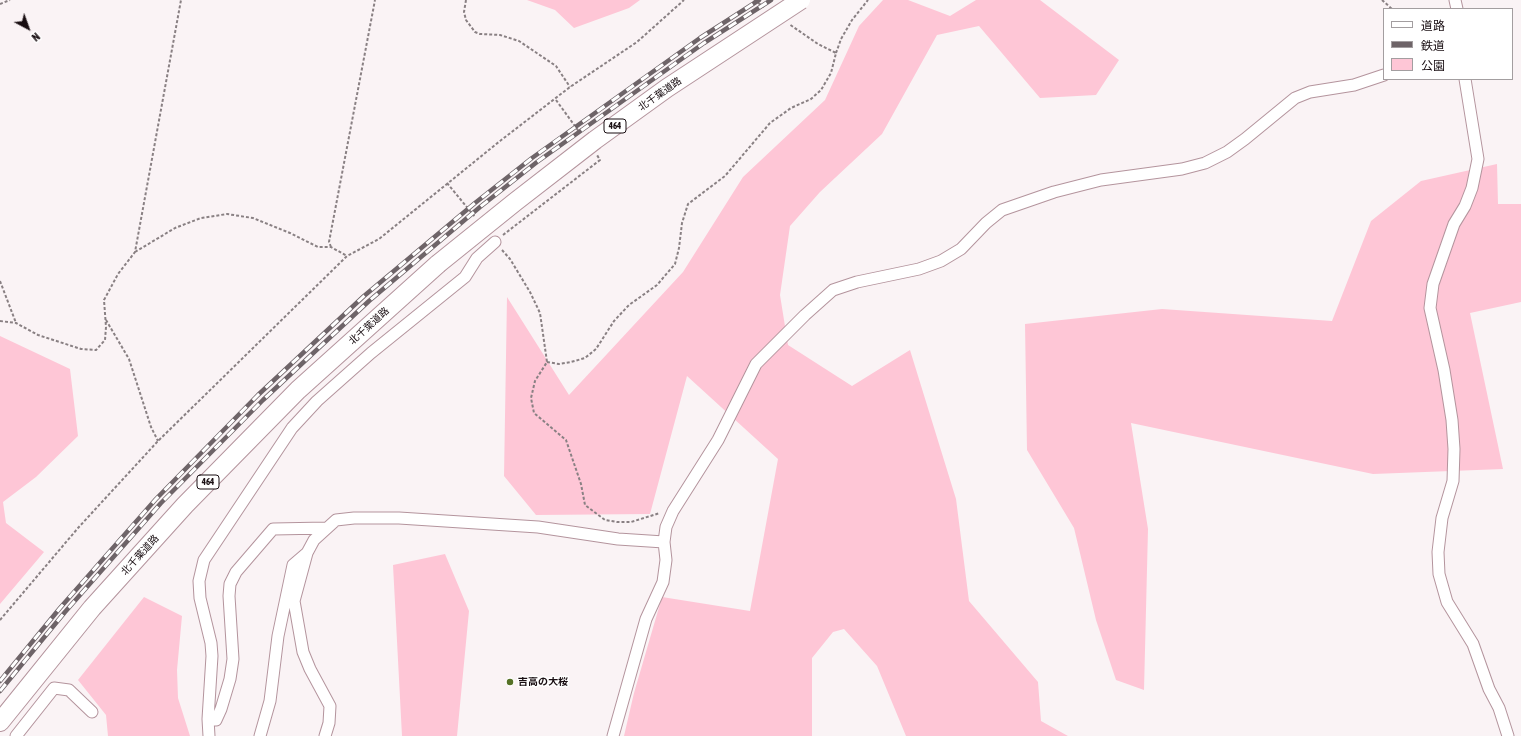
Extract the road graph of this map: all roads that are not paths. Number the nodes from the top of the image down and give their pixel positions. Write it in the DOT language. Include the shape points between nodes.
graph roads {
  1 [pos="801,0"];
  2 [pos="1383,75"];
  3 [pos="1465,80"];
  4 [pos="494,242"];
  5 [pos="326,528"];
  6 [pos="664,542"];
  7 [pos="307,552"];
  8 [pos="92,712"];
  9 [pos="208,719"];
  10 [pos="0,722"];
  11 [pos="16,736"];
  12 [pos="209,736"];
  13 [pos="260,736"];
  14 [pos="326,736"];
  15 [pos="613,736"];
  16 [pos="1508,736"];
  1 -- 10 [label="highway, 北千葉道路 / 464, bridge" via="667,88 514,202 438,264 298,390 237,451 92,608"];
  2 -- 6 [label="street" via="1354,85 1310,92 1294,98 1239,144 1205,163 1182,169 1101,180 1035,198 1002,210 961,249 941,261 919,270 857,282 833,290 756,364 718,440 676,504 666,527"];
  3 -- 16 [label="street" via="1478,159 1472,188 1454,224 1433,284 1430,308 1444,370 1454,449 1453,481 1442,518 1438,552 1447,602 1473,644"];
  4 -- 9 [label="street" via="477,258 465,277 371,353 317,401 292,428 204,560 199,581 200,598 212,656"];
  5 -- 6 [label="street" via="336,520 399,518 538,527 618,539"];
  5 -- 7 [label="street"];
  5 -- 9 [label="street" via="273,529 236,572 230,584 229,596 233,659 230,680 216,720"];
  6 -- 15 [label="street" via="666,560 663,582 646,619"];
  7 -- 13 [label="street" via="293,565 278,636 270,700"];
  7 -- 14 [label="street" via="294,601 303,652 330,706"];
  8 -- 11 [label="street" via="69,690 54,688"];
  9 -- 12 [label="street"];
}
